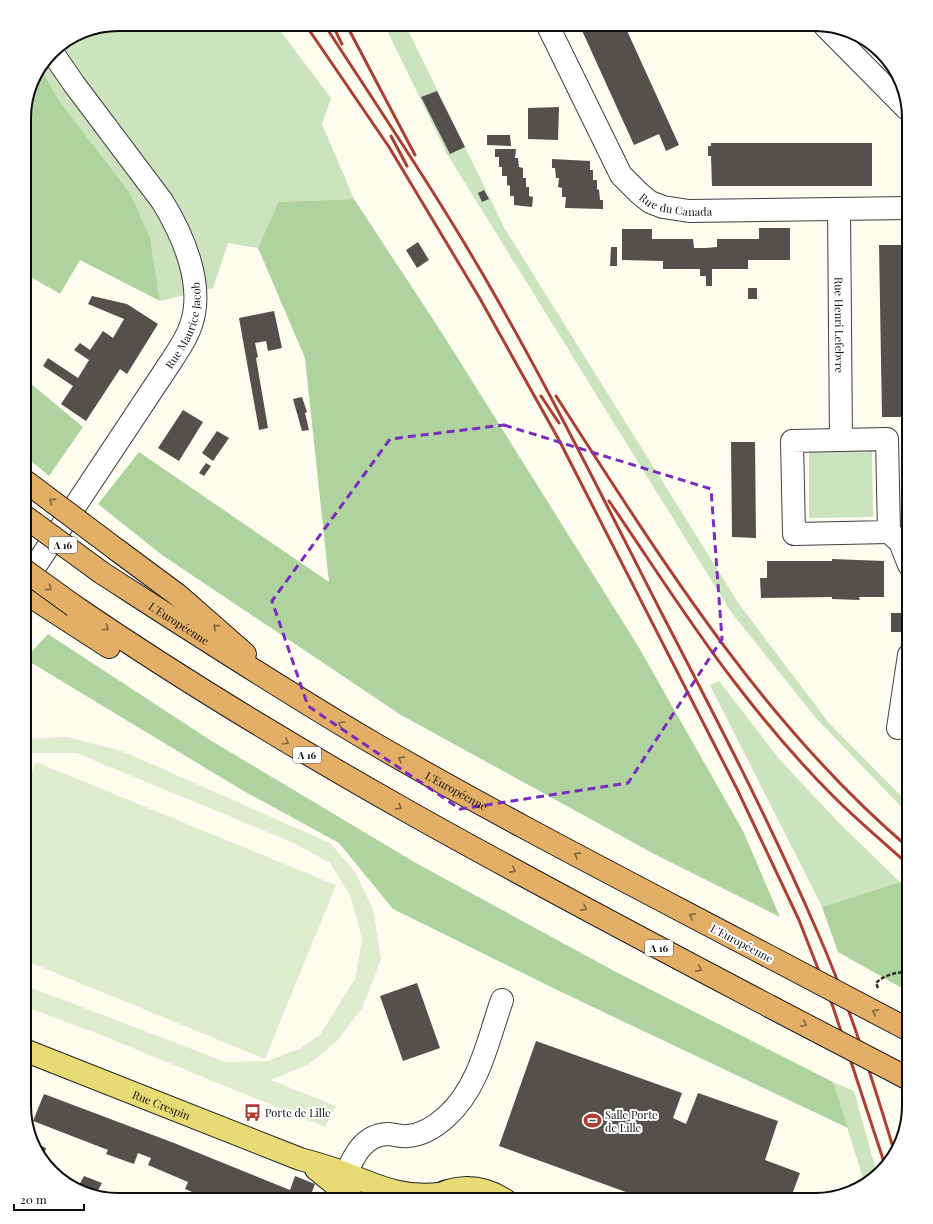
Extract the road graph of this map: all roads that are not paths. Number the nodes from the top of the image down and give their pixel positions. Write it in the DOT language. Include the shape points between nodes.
graph roads {
  1 [pos="550,31"];
  2 [pos="832,33"];
  3 [pos="56,58"];
  4 [pos="900,102"];
  5 [pos="902,208"];
  6 [pos="839,210"];
  7 [pos="841,440"];
  8 [pos="31,485"];
  9 [pos="31,521"];
  10 [pos="889,532"];
  11 [pos="902,547"];
  12 [pos="31,573"];
  13 [pos="31,577"];
  14 [pos="31,595"];
  15 [pos="69,612"];
  16 [pos="286,691"];
  17 [pos="902,701"];
  18 [pos="898,728"];
  19 [pos="502,1000"];
  20 [pos="902,1026"];
  21 [pos="31,1058"];
  22 [pos="902,1075"];
  23 [pos="300,1159"];
  24 [pos="346,1174"];
  25 [pos="346,1193"];
  26 [pos="401,1193"];
  27 [pos="444,1193"];
  28 [pos="494,1193"];
  1 -- 6 [label="street, Rue du Canada" via="618,170 629,185 650,202 689,211"];
  2 -- 4 [label="street"];
  3 -- 12 [label="street, Rue Maurice Jacob" via="173,219 190,265 195,308 191,325 172,360"];
  5 -- 6 [label="street, Rue du Canada"];
  6 -- 7 [label="street, Rue Henri Lefebvre"];
  7 -- 10 [label="street" via="887,439"];
  7 -- 10 [label="street" via="792,441 794,534"];
  16 -- 8 [label="highway, one-way, bridge" via="202,615"];
  9 -- 16 [label="highway, L'Européenne / A 16, bridge" via="102,573"];
  10 -- 11 [label="street"];
  13 -- 15 [label="highway, A 16, one-way, bridge"];
  14 -- 15 [label="highway"];
  15 -- 22 [label="highway, A 16, one-way, bridge" via="143,653 265,730 449,836"];
  20 -- 16 [label="highway, L'Européenne / A 16, one-way, bridge" via="506,818"];
  17 -- 18 [label="street"];
  19 -- 24 [label="street" via="474,1081 456,1107 441,1121 418,1134 381,1135 366,1141 354,1155"];
  21 -- 23 [label="main road, Rue Crespin"];
  23 -- 24 [label="main road, Rue Crespin"];
  23 -- 25 [label="main road, Rue Crespin"];
  24 -- 26 [label="main road, Rue Crespin"];
  27 -- 28 [label="main road, Rue Crespin" via="454,1189 470,1188"];
}
